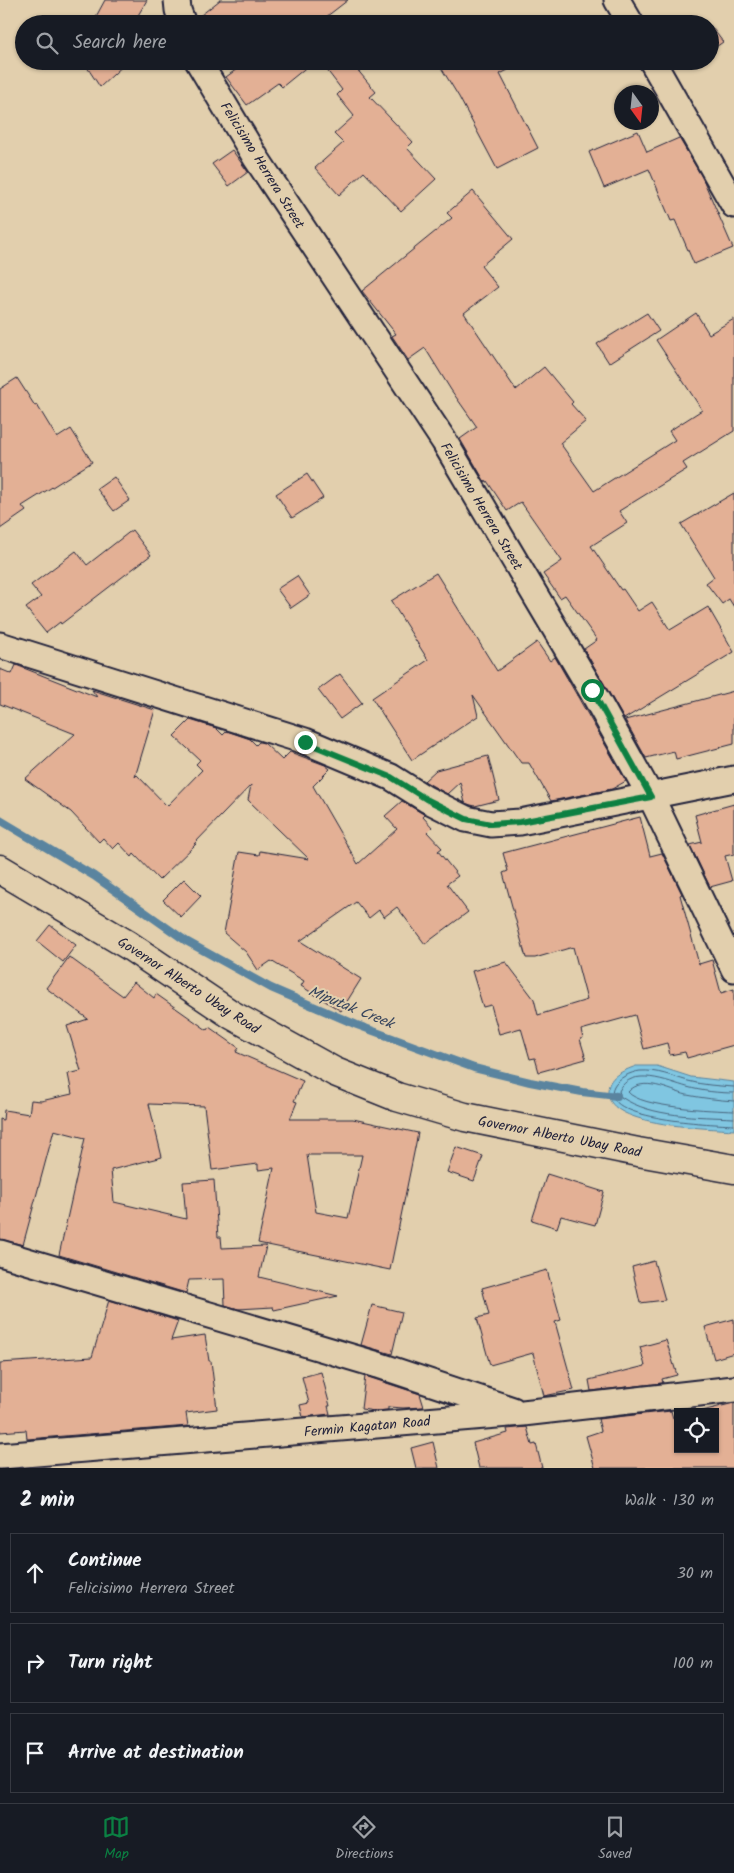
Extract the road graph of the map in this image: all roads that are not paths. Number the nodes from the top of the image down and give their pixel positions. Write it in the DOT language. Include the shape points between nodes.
graph roads {
  1 [pos="617,0"];
  2 [pos="626,15"];
  3 [pos="203,70"];
  4 [pos="657,70"];
  5 [pos="734,206"];
  6 [pos="0,645"];
  7 [pos="734,780"];
  8 [pos="651,797"];
  9 [pos="0,869"];
  10 [pos="734,969"];
  11 [pos="734,1169"];
  12 [pos="0,1253"];
  13 [pos="734,1389"];
  14 [pos="523,1413"];
  15 [pos="0,1456"];
  1 -- 2 [label="street"];
  3 -- 8 [label="street, Felicisimo Herrera Street" via="256,158 444,441 592,690"];
  4 -- 5 [label="street"];
  6 -- 8 [label="street" via="305,742 391,777 466,819 491,824 520,822"];
  7 -- 8 [label="street"];
  8 -- 10 [label="street, Felicisimo Herrera Street"];
  9 -- 11 [label="main road, Governor Alberto Ubay Road" via="128,945 232,1015 335,1072 397,1097 465,1117"];
  12 -- 14 [label="street" via="378,1365"];
  13 -- 14 [label="street, Fermin Kagatan Road"];
  14 -- 15 [label="street, Fermin Kagatan Road"];
}
